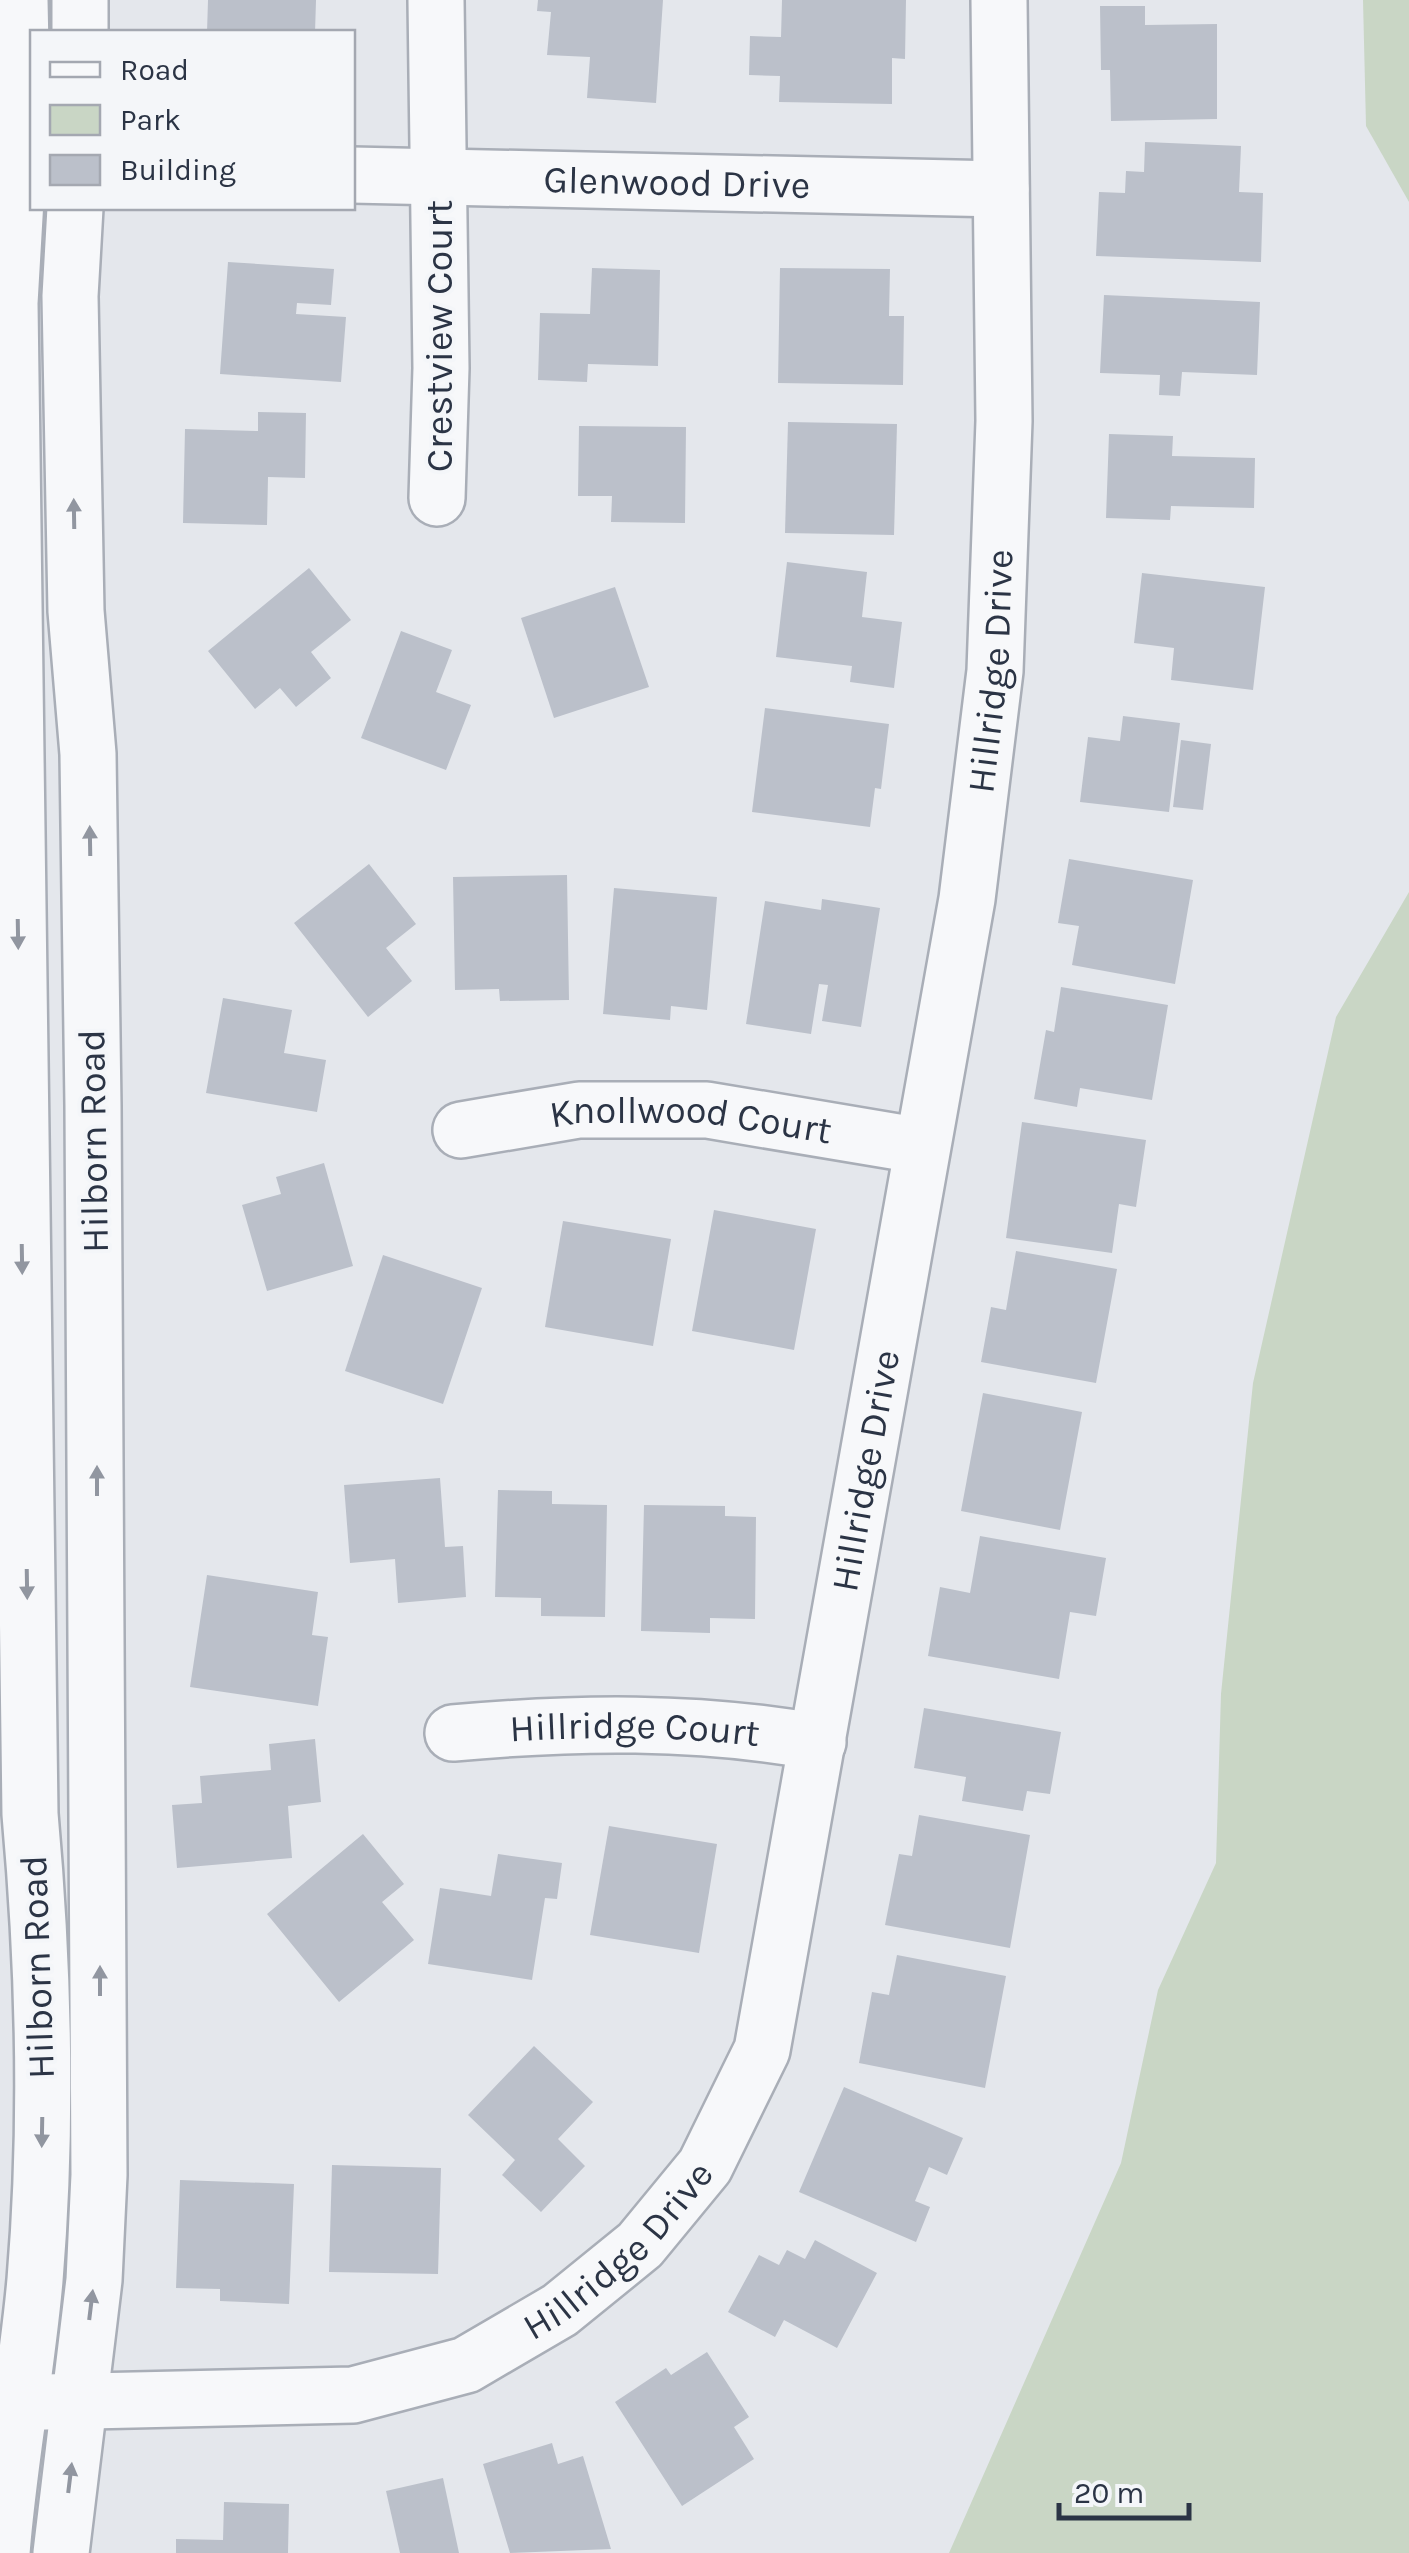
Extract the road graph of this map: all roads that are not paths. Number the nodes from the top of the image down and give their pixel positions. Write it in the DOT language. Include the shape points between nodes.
graph roads {
  1 [pos="20,0"];
  2 [pos="80,0"];
  3 [pos="436,0"];
  4 [pos="999,0"];
  5 [pos="80,30"];
  6 [pos="17,172"];
  7 [pos="355,174"];
  8 [pos="440,174"];
  9 [pos="1001,188"];
  10 [pos="75,210"];
  11 [pos="438,498"];
  12 [pos="461,1130"];
  13 [pos="922,1146"];
  14 [pos="454,1732"];
  15 [pos="818,1742"];
  16 [pos="79,2402"];
  17 [pos="10,2403"];
  18 [pos="2,2553"];
  19 [pos="61,2553"];
  1 -- 6 [label="street, Hilborn Road"];
  2 -- 5 [label="street"];
  3 -- 8 [label="street, Crestview Court"];
  4 -- 9 [label="street, Hillridge Drive"];
  6 -- 17 [label="street, Hilborn Road, one-way" via="10,304 30,1814 44,1964 42,2175"];
  7 -- 8 [label="street, Glenwood Drive"];
  8 -- 9 [label="street, Glenwood Drive"];
  8 -- 11 [label="street, Crestview Court"];
  9 -- 13 [label="street, Hillridge Drive" via="1004,421 995,671 966,898"];
  16 -- 10 [label="street, Hilborn Road, one-way" via="100,2175 100,1923 88,754 76,612 70,296"];
  12 -- 13 [label="street, Knollwood Court" via="580,1110 707,1110"];
  13 -- 15 [label="street, Hillridge Drive"];
  14 -- 15 [label="street, Hillridge Court" via="581,1722 751,1730"];
  15 -- 16 [label="street, Hillridge Drive" via="762,2050 705,2166 640,2244 560,2310 466,2366 353,2396"];
  16 -- 17 [label="street, Hillridge Drive"];
  19 -- 16 [label="street, Hilborn Road, one-way"];
  17 -- 18 [label="street, Hilborn Road"];
}
